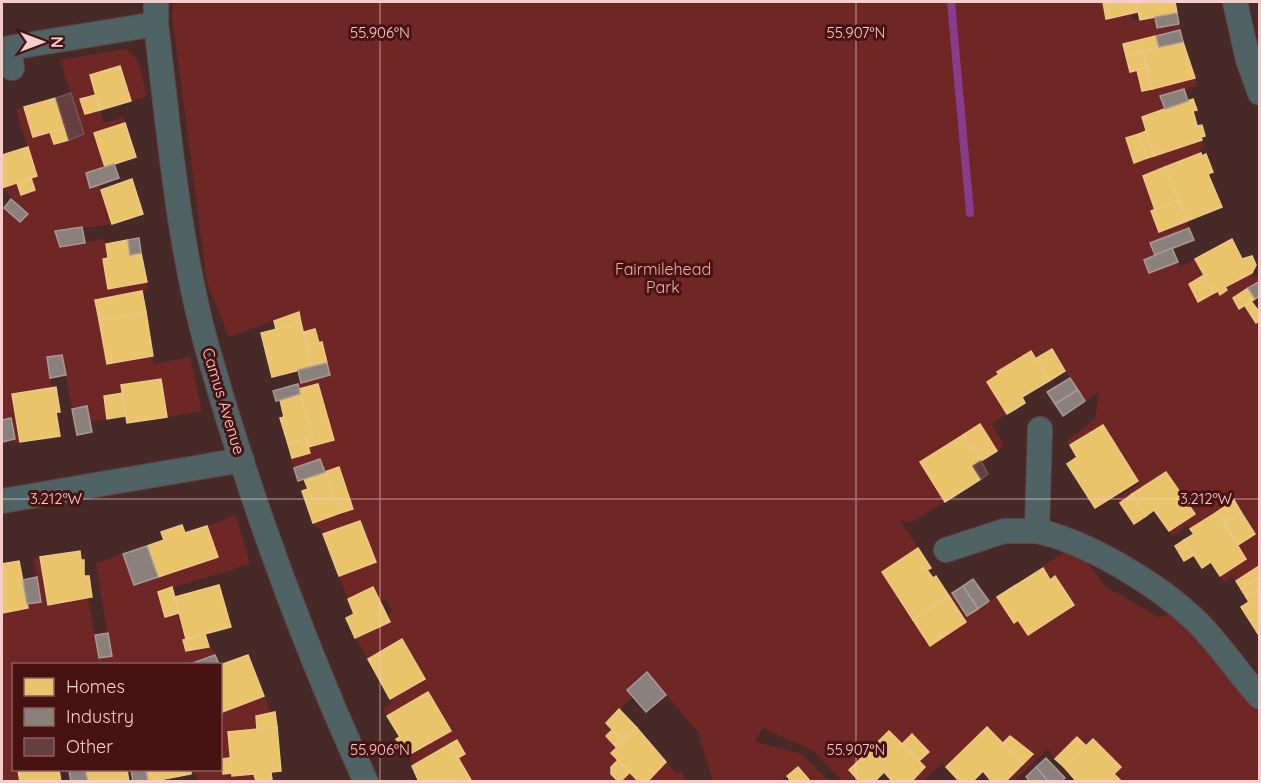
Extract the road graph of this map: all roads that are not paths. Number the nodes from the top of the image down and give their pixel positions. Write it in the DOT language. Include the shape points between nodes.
graph roads {
  1 [pos="1235,2"];
  2 [pos="156,13"];
  3 [pos="8,48"];
  4 [pos="1260,93"];
  5 [pos="1040,429"];
  6 [pos="242,460"];
  7 [pos="2,501"];
  8 [pos="1037,531"];
  9 [pos="946,550"];
  10 [pos="1260,697"];
  11 [pos="366,782"];
  1 -- 4 [label="street"];
  2 -- 3 [label="street"];
  2 -- 6 [label="street, Camus Avenue" via="173,162 195,292"];
  5 -- 8 [label="street"];
  6 -- 7 [label="street"];
  6 -- 11 [label="street, Camus Avenue" via="300,628"];
  8 -- 9 [label="street" via="1004,531"];
  8 -- 10 [label="street" via="1082,546 1152,585 1196,621"];
}
